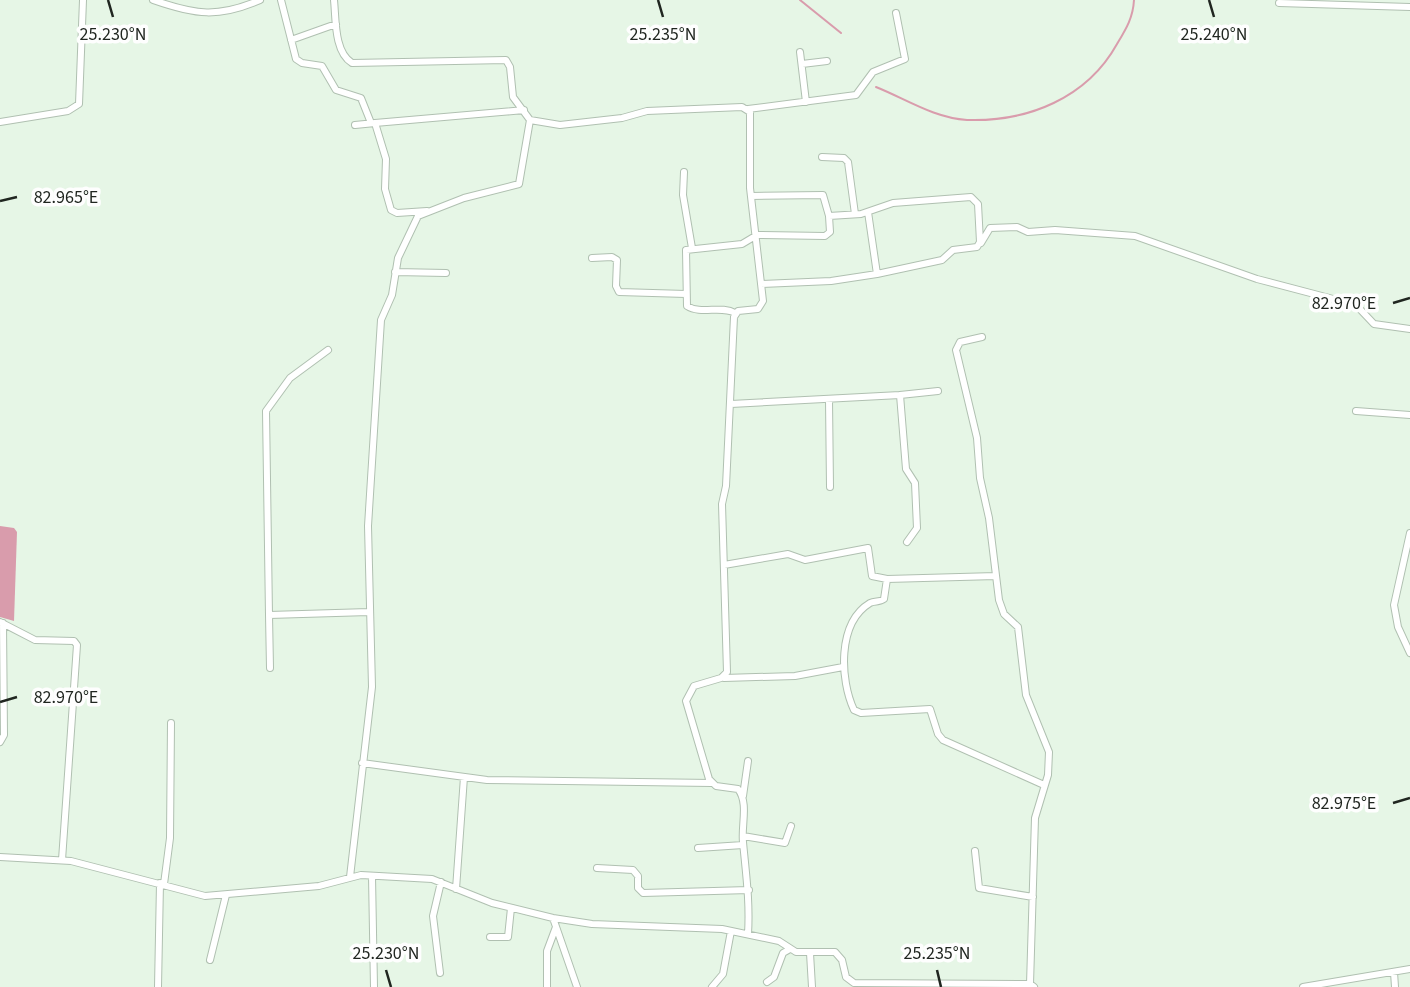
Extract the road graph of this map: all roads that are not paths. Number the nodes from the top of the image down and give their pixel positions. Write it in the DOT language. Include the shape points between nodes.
graph roads {
  1 [pos="83,0"];
  2 [pos="153,0"];
  3 [pos="260,0"];
  4 [pos="281,0"];
  5 [pos="334,0"];
  6 [pos="1279,4"];
  7 [pos="1410,7"];
  8 [pos="896,13"];
  9 [pos="336,24"];
  10 [pos="290,40"];
  11 [pos="800,52"];
  12 [pos="827,61"];
  13 [pos="802,64"];
  14 [pos="806,102"];
  15 [pos="748,109"];
  16 [pos="524,110"];
  17 [pos="530,120"];
  18 [pos="0,122"];
  19 [pos="373,123"];
  20 [pos="355,125"];
  21 [pos="822,157"];
  22 [pos="684,172"];
  23 [pos="751,196"];
  24 [pos="427,211"];
  25 [pos="868,212"];
  26 [pos="855,214"];
  27 [pos="829,216"];
  28 [pos="757,235"];
  29 [pos="979,245"];
  30 [pos="692,248"];
  31 [pos="593,258"];
  32 [pos="395,272"];
  33 [pos="446,273"];
  34 [pos="877,274"];
  35 [pos="761,284"];
  36 [pos="686,294"];
  37 [pos="735,313"];
  38 [pos="1410,329"];
  39 [pos="982,337"];
  40 [pos="328,350"];
  41 [pos="938,391"];
  42 [pos="900,396"];
  43 [pos="830,400"];
  44 [pos="731,404"];
  45 [pos="1356,411"];
  46 [pos="1410,415"];
  47 [pos="830,486"];
  48 [pos="1410,533"];
  49 [pos="907,542"];
  50 [pos="724,565"];
  51 [pos="996,576"];
  52 [pos="887,579"];
  53 [pos="369,612"];
  54 [pos="269,615"];
  55 [pos="1,622"];
  56 [pos="1410,653"];
  57 [pos="843,667"];
  58 [pos="270,668"];
  59 [pos="722,678"];
  60 [pos="171,723"];
  61 [pos="0,742"];
  62 [pos="748,761"];
  63 [pos="362,763"];
  64 [pos="464,777"];
  65 [pos="712,783"];
  66 [pos="1044,785"];
  67 [pos="743,796"];
  68 [pos="791,826"];
  69 [pos="743,835"];
  70 [pos="743,845"];
  71 [pos="698,848"];
  72 [pos="975,851"];
  73 [pos="0,857"];
  74 [pos="62,860"];
  75 [pos="597,868"];
  76 [pos="372,876"];
  77 [pos="350,877"];
  78 [pos="441,882"];
  79 [pos="162,884"];
  80 [pos="456,889"];
  81 [pos="750,890"];
  82 [pos="226,895"];
  83 [pos="1033,897"];
  84 [pos="510,908"];
  85 [pos="553,918"];
  86 [pos="556,927"];
  87 [pos="731,931"];
  88 [pos="748,934"];
  89 [pos="490,937"];
  90 [pos="790,949"];
  91 [pos="810,953"];
  92 [pos="211,960"];
  93 [pos="1410,969"];
  94 [pos="1394,972"];
  95 [pos="440,973"];
  96 [pos="767,982"];
  97 [pos="1032,986"];
  98 [pos="158,987"];
  99 [pos="374,987"];
  100 [pos="547,987"];
  101 [pos="577,987"];
  102 [pos="712,987"];
  103 [pos="812,987"];
  104 [pos="1303,987"];
  105 [pos="1395,987"];
  1 -- 18 [label="street" via="79,104 68,111"];
  2 -- 3 [label="street" via="186,11 212,13"];
  4 -- 10 [label="street"];
  5 -- 9 [label="street"];
  6 -- 7 [label="street"];
  8 -- 14 [label="street" via="905,54 902,61 873,72 856,95"];
  9 -- 10 [label="street"];
  9 -- 16 [label="street" via="342,52 352,63 506,60 513,97"];
  10 -- 19 [label="street" via="299,62 319,64 336,90 361,98"];
  11 -- 13 [label="street"];
  12 -- 13 [label="street"];
  13 -- 14 [label="street"];
  14 -- 15 [label="street"];
  15 -- 17 [label="street" via="647,111 560,125"];
  15 -- 23 [label="street"];
  16 -- 17 [label="street"];
  16 -- 19 [label="street"];
  17 -- 24 [label="street" via="519,184"];
  19 -- 20 [label="street"];
  19 -- 24 [label="street" via="386,159 385,189 391,210"];
  21 -- 26 [label="street" via="848,162"];
  22 -- 30 [label="street"];
  23 -- 27 [label="street" via="823,195"];
  23 -- 28 [label="street"];
  24 -- 32 [label="street" via="413,222"];
  25 -- 26 [label="street"];
  25 -- 29 [label="street" via="893,203 975,198"];
  25 -- 34 [label="street"];
  26 -- 27 [label="street"];
  27 -- 28 [label="street" via="830,232 825,236"];
  28 -- 30 [label="street" via="742,244"];
  28 -- 35 [label="street"];
  29 -- 34 [label="street" via="949,251 942,260"];
  29 -- 38 [label="street" via="992,227 1124,234 1257,279 1356,305 1374,324"];
  30 -- 36 [label="street" via="685,253"];
  31 -- 36 [label="street" via="617,260 619,292"];
  32 -- 33 [label="street"];
  32 -- 53 [label="street" via="379,330 368,526"];
  34 -- 35 [label="street"];
  35 -- 37 [label="street" via="761,306"];
  36 -- 37 [label="street" via="689,308"];
  37 -- 44 [label="street"];
  39 -- 51 [label="street" via="956,345 977,438"];
  40 -- 54 [label="street" via="290,378 265,411"];
  41 -- 42 [label="street"];
  42 -- 43 [label="street"];
  42 -- 49 [label="street" via="917,528"];
  43 -- 44 [label="street"];
  43 -- 47 [label="street"];
  44 -- 50 [label="street" via="722,504"];
  45 -- 46 [label="street"];
  48 -- 56 [label="street" via="1394,605"];
  50 -- 52 [label="street" via="788,554 805,560 868,548 873,578"];
  50 -- 59 [label="street" via="727,668"];
  51 -- 52 [label="street"];
  51 -- 66 [label="street" via="1002,610 1015,622 1022,640 1026,695 1048,744"];
  52 -- 57 [label="street" via="884,599 869,603 852,625"];
  53 -- 54 [label="street"];
  53 -- 63 [label="street" via="372,687"];
  54 -- 58 [label="street"];
  55 -- 61 [label="street" via="4,735"];
  55 -- 74 [label="street" via="32,639 74,641 77,645"];
  57 -- 59 [label="street" via="795,676"];
  57 -- 66 [label="street" via="857,712 930,709 943,740"];
  59 -- 65 [label="street" via="694,686 686,701"];
  60 -- 79 [label="street" via="170,838"];
  62 -- 67 [label="street"];
  63 -- 64 [label="street"];
  63 -- 77 [label="street"];
  64 -- 65 [label="street"];
  64 -- 80 [label="street"];
  65 -- 67 [label="street" via="738,789"];
  66 -- 83 [label="street" via="1035,818"];
  67 -- 69 [label="street"];
  68 -- 69 [label="street" via="785,843"];
  69 -- 70 [label="street"];
  70 -- 71 [label="street"];
  70 -- 81 [label="street"];
  72 -- 83 [label="street" via="979,888"];
  73 -- 74 [label="street"];
  74 -- 79 [label="street"];
  75 -- 81 [label="street" via="634,870 643,893"];
  76 -- 77 [label="street"];
  76 -- 78 [label="street"];
  76 -- 99 [label="street"];
  77 -- 82 [label="street" via="319,886"];
  78 -- 80 [label="street"];
  78 -- 95 [label="street" via="433,916"];
  79 -- 82 [label="street" via="190,893"];
  79 -- 98 [label="street"];
  80 -- 84 [label="street"];
  81 -- 88 [label="street"];
  82 -- 92 [label="street"];
  83 -- 97 [label="street"];
  84 -- 85 [label="street"];
  84 -- 89 [label="street" via="508,937"];
  85 -- 86 [label="street"];
  85 -- 87 [label="street"];
  86 -- 100 [label="street" via="547,951"];
  86 -- 101 [label="street"];
  87 -- 88 [label="street"];
  87 -- 102 [label="street" via="723,974"];
  88 -- 90 [label="street" via="779,941"];
  90 -- 91 [label="street"];
  90 -- 96 [label="street"];
  91 -- 97 [label="street" via="838,954 846,977 854,983"];
  91 -- 103 [label="street"];
  93 -- 94 [label="street"];
  94 -- 104 [label="street"];
  94 -- 105 [label="street"];
}
